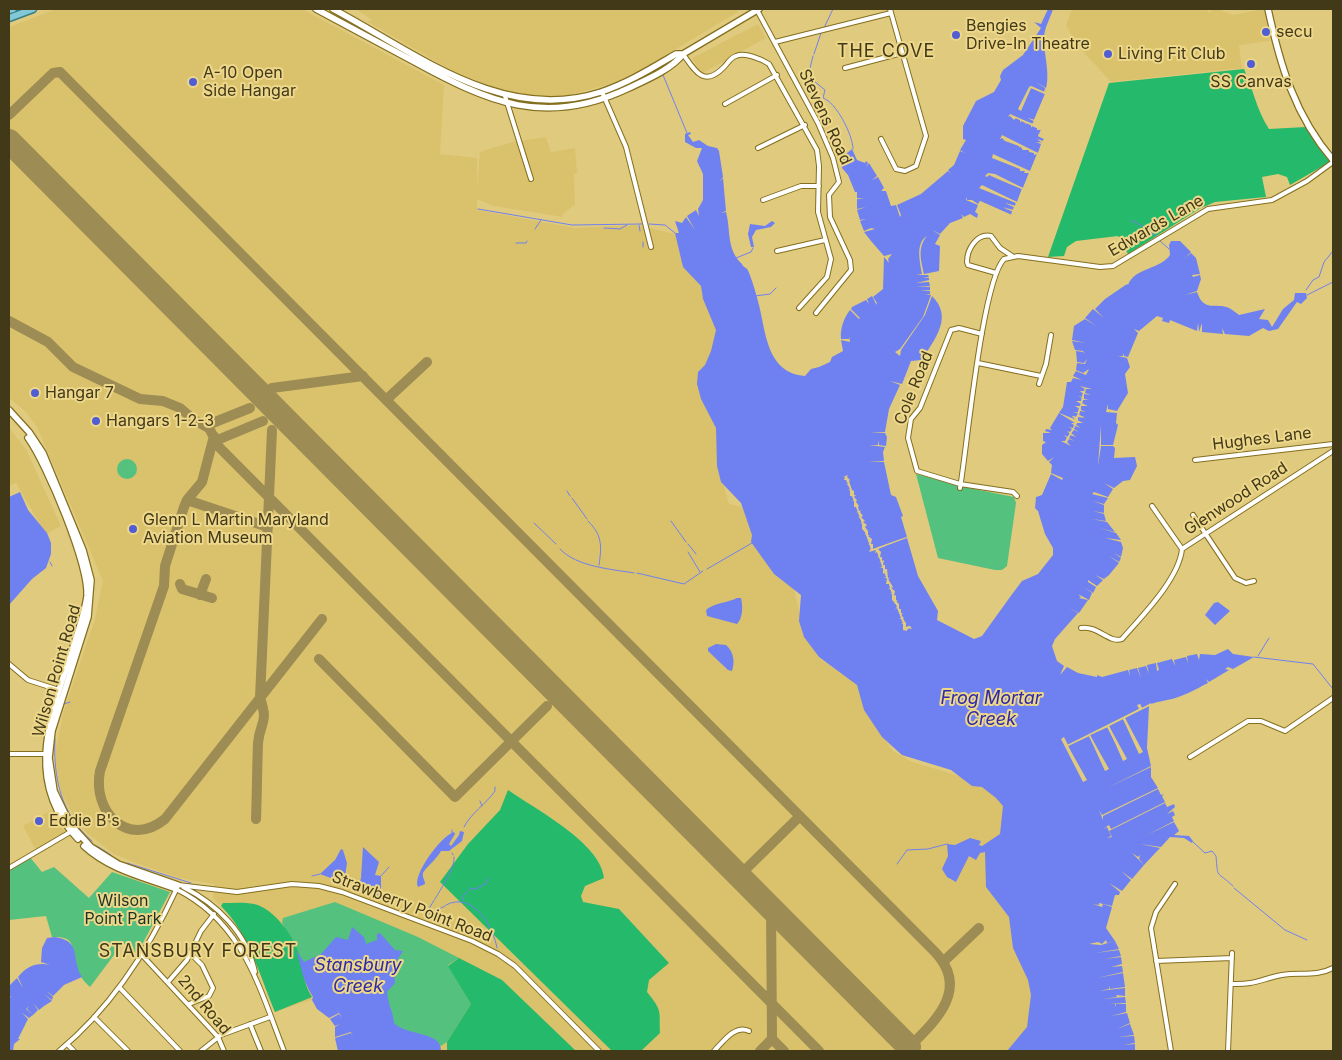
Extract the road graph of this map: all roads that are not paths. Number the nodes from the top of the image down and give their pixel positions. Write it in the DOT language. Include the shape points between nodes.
graph roads {
  1 [pos="13,9"];
  2 [pos="33,9"];
  3 [pos="316,9"];
  4 [pos="333,9"];
  5 [pos="758,9"];
  6 [pos="1268,9"];
  7 [pos="9,10"];
  8 [pos="891,11"];
  9 [pos="9,18"];
  10 [pos="775,42"];
  11 [pos="902,53"];
  12 [pos="683,54"];
  13 [pos="846,68"];
  14 [pos="777,74"];
  15 [pos="603,95"];
  16 [pos="505,96"];
  17 [pos="506,103"];
  18 [pos="725,104"];
  19 [pos="805,125"];
  20 [pos="881,139"];
  21 [pos="758,148"];
  22 [pos="1333,161"];
  23 [pos="532,179"];
  24 [pos="819,186"];
  25 [pos="763,200"];
  26 [pos="825,240"];
  27 [pos="651,247"];
  28 [pos="777,251"];
  29 [pos="1012,256"];
  30 [pos="996,273"];
  31 [pos="799,308"];
  32 [pos="816,313"];
  33 [pos="982,334"];
  34 [pos="1051,334"];
  35 [pos="978,363"];
  36 [pos="1041,376"];
  37 [pos="1040,384"];
  38 [pos="9,410"];
  39 [pos="9,415"];
  40 [pos="1333,444"];
  41 [pos="1333,451"];
  42 [pos="1195,460"];
  43 [pos="960,486"];
  44 [pos="1017,496"];
  45 [pos="1152,506"];
  46 [pos="1192,515"];
  47 [pos="1205,534"];
  48 [pos="1182,550"];
  49 [pos="1254,581"];
  50 [pos="1080,628"];
  51 [pos="9,664"];
  52 [pos="61,691"];
  53 [pos="1333,698"];
  54 [pos="9,754"];
  55 [pos="47,754"];
  56 [pos="1190,757"];
  57 [pos="72,831"];
  58 [pos="9,868"];
  59 [pos="1175,884"];
  60 [pos="177,887"];
  61 [pos="214,914"];
  62 [pos="191,954"];
  63 [pos="142,955"];
  64 [pos="1156,961"];
  65 [pos="1333,968"];
  66 [pos="256,978"];
  67 [pos="168,982"];
  68 [pos="1231,984"];
  69 [pos="119,987"];
  70 [pos="189,1004"];
  71 [pos="94,1017"];
  72 [pos="270,1017"];
  73 [pos="250,1024"];
  74 [pos="749,1031"];
  75 [pos="218,1037"];
  76 [pos="67,1044"];
  77 [pos="59,1051"];
  78 [pos="74,1051"];
  79 [pos="128,1051"];
  80 [pos="180,1051"];
  81 [pos="201,1051"];
  82 [pos="224,1051"];
  83 [pos="261,1051"];
  84 [pos="284,1051"];
  85 [pos="599,1051"];
  86 [pos="714,1051"];
  87 [pos="1171,1051"];
  88 [pos="1228,1051"];
  1 -- 7 [label="main road"];
  2 -- 9 [label="main road"];
  3 -- 17 [label="street" via="461,88"];
  4 -- 16 [label="street" via="459,79"];
  5 -- 10 [label="street, Stevens Road"];
  5 -- 12 [label="street"];
  6 -- 22 [label="street" via="1279,62 1292,98"];
  8 -- 10 [label="street"];
  8 -- 11 [label="street"];
  10 -- 32 [label="street, Stevens Road" via="820,127 839,178 829,195 830,217 851,270"];
  11 -- 13 [label="street"];
  11 -- 20 [label="street" via="926,136 916,166 906,171 896,169"];
  12 -- 14 [label="street" via="697,73 704,76 716,74 733,57 742,55 767,63"];
  12 -- 15 [label="street" via="679,60 645,80"];
  14 -- 18 [label="street"];
  14 -- 19 [label="street"];
  15 -- 16 [label="street" via="560,100"];
  15 -- 17 [label="street" via="577,105 551,108"];
  15 -- 27 [label="street" via="626,146"];
  16 -- 17 [label="street"];
  17 -- 23 [label="street"];
  19 -- 21 [label="street"];
  19 -- 24 [label="street" via="817,150"];
  22 -- 29 [label="street, Edwards Lane" via="1307,181 1272,200 1208,209 1114,266"];
  24 -- 25 [label="street" via="801,186"];
  24 -- 26 [label="street" via="818,212"];
  26 -- 28 [label="street"];
  26 -- 31 [label="street" via="831,259 829,273"];
  29 -- 30 [label="street" via="1002,262"];
  29 -- 30 [label="street" via="991,236 978,238 966,262"];
  30 -- 33 [label="street"];
  33 -- 35 [label="street"];
  33 -- 43 [label="street, Cole Road" via="959,328 951,330 908,432 917,471"];
  34 -- 36 [label="street"];
  35 -- 36 [label="street"];
  35 -- 43 [label="street"];
  36 -- 37 [label="street"];
  38 -- 52 [label="street, Wilson Point Road" via="43,453 90,575 92,592 88,617"];
  39 -- 52 [label="street, Wilson Point Road" via="25,433 41,460 85,570 87,595 83,616"];
  40 -- 42 [label="street, Hughes Lane"];
  41 -- 47 [label="street, Glenwood Road"];
  43 -- 44 [label="street" via="1013,492"];
  45 -- 48 [label="street"];
  46 -- 47 [label="street"];
  47 -- 48 [label="street, Glenwood Road"];
  47 -- 49 [label="street" via="1234,578 1246,583"];
  48 -- 50 [label="street, Glenwood Road" via="1179,566 1169,583 1122,639 1114,640 1090,627"];
  51 -- 52 [label="street" via="28,680"];
  52 -- 55 [label="street, Wilson Point Road"];
  53 -- 56 [label="street" via="1285,731 1248,721"];
  54 -- 55 [label="street"];
  55 -- 57 [label="street, Wilson Point Road" via="51,795"];
  57 -- 58 [label="street"];
  57 -- 60 [label="street, Wilson Point Road" via="96,856 110,865"];
  59 -- 64 [label="street" via="1152,919 1151,935"];
  60 -- 61 [label="street, Wilson Point Road"];
  60 -- 63 [label="street"];
  60 -- 66 [label="street, Wilson Point Road" via="210,904 232,925 250,955"];
  60 -- 85 [label="street, Strawberry Point Road" via="236,892 292,884 319,886 472,941 515,966"];
  61 -- 62 [label="street" via="201,931"];
  61 -- 66 [label="street, Wilson Point Road" via="235,938"];
  62 -- 67 [label="street"];
  62 -- 70 [label="street" via="202,964 213,988 209,996"];
  63 -- 67 [label="street, 2nd Road"];
  63 -- 69 [label="street"];
  64 -- 68 [label="street" via="1232,956"];
  64 -- 87 [label="street"];
  65 -- 68 [label="street" via="1320,974 1284,975 1256,984"];
  66 -- 72 [label="street, Wilson Point Road"];
  67 -- 70 [label="street, 2nd Road"];
  68 -- 88 [label="street"];
  69 -- 71 [label="street"];
  69 -- 80 [label="street"];
  70 -- 75 [label="street, 2nd Road"];
  71 -- 76 [label="street"];
  71 -- 79 [label="street"];
  72 -- 73 [label="street"];
  72 -- 84 [label="street, Wilson Point Road"];
  73 -- 75 [label="street"];
  73 -- 83 [label="street"];
  74 -- 86 [label="street" via="739,1030"];
  75 -- 81 [label="street"];
  75 -- 82 [label="street, 2nd Road"];
  76 -- 77 [label="street"];
  76 -- 78 [label="street"];
}
